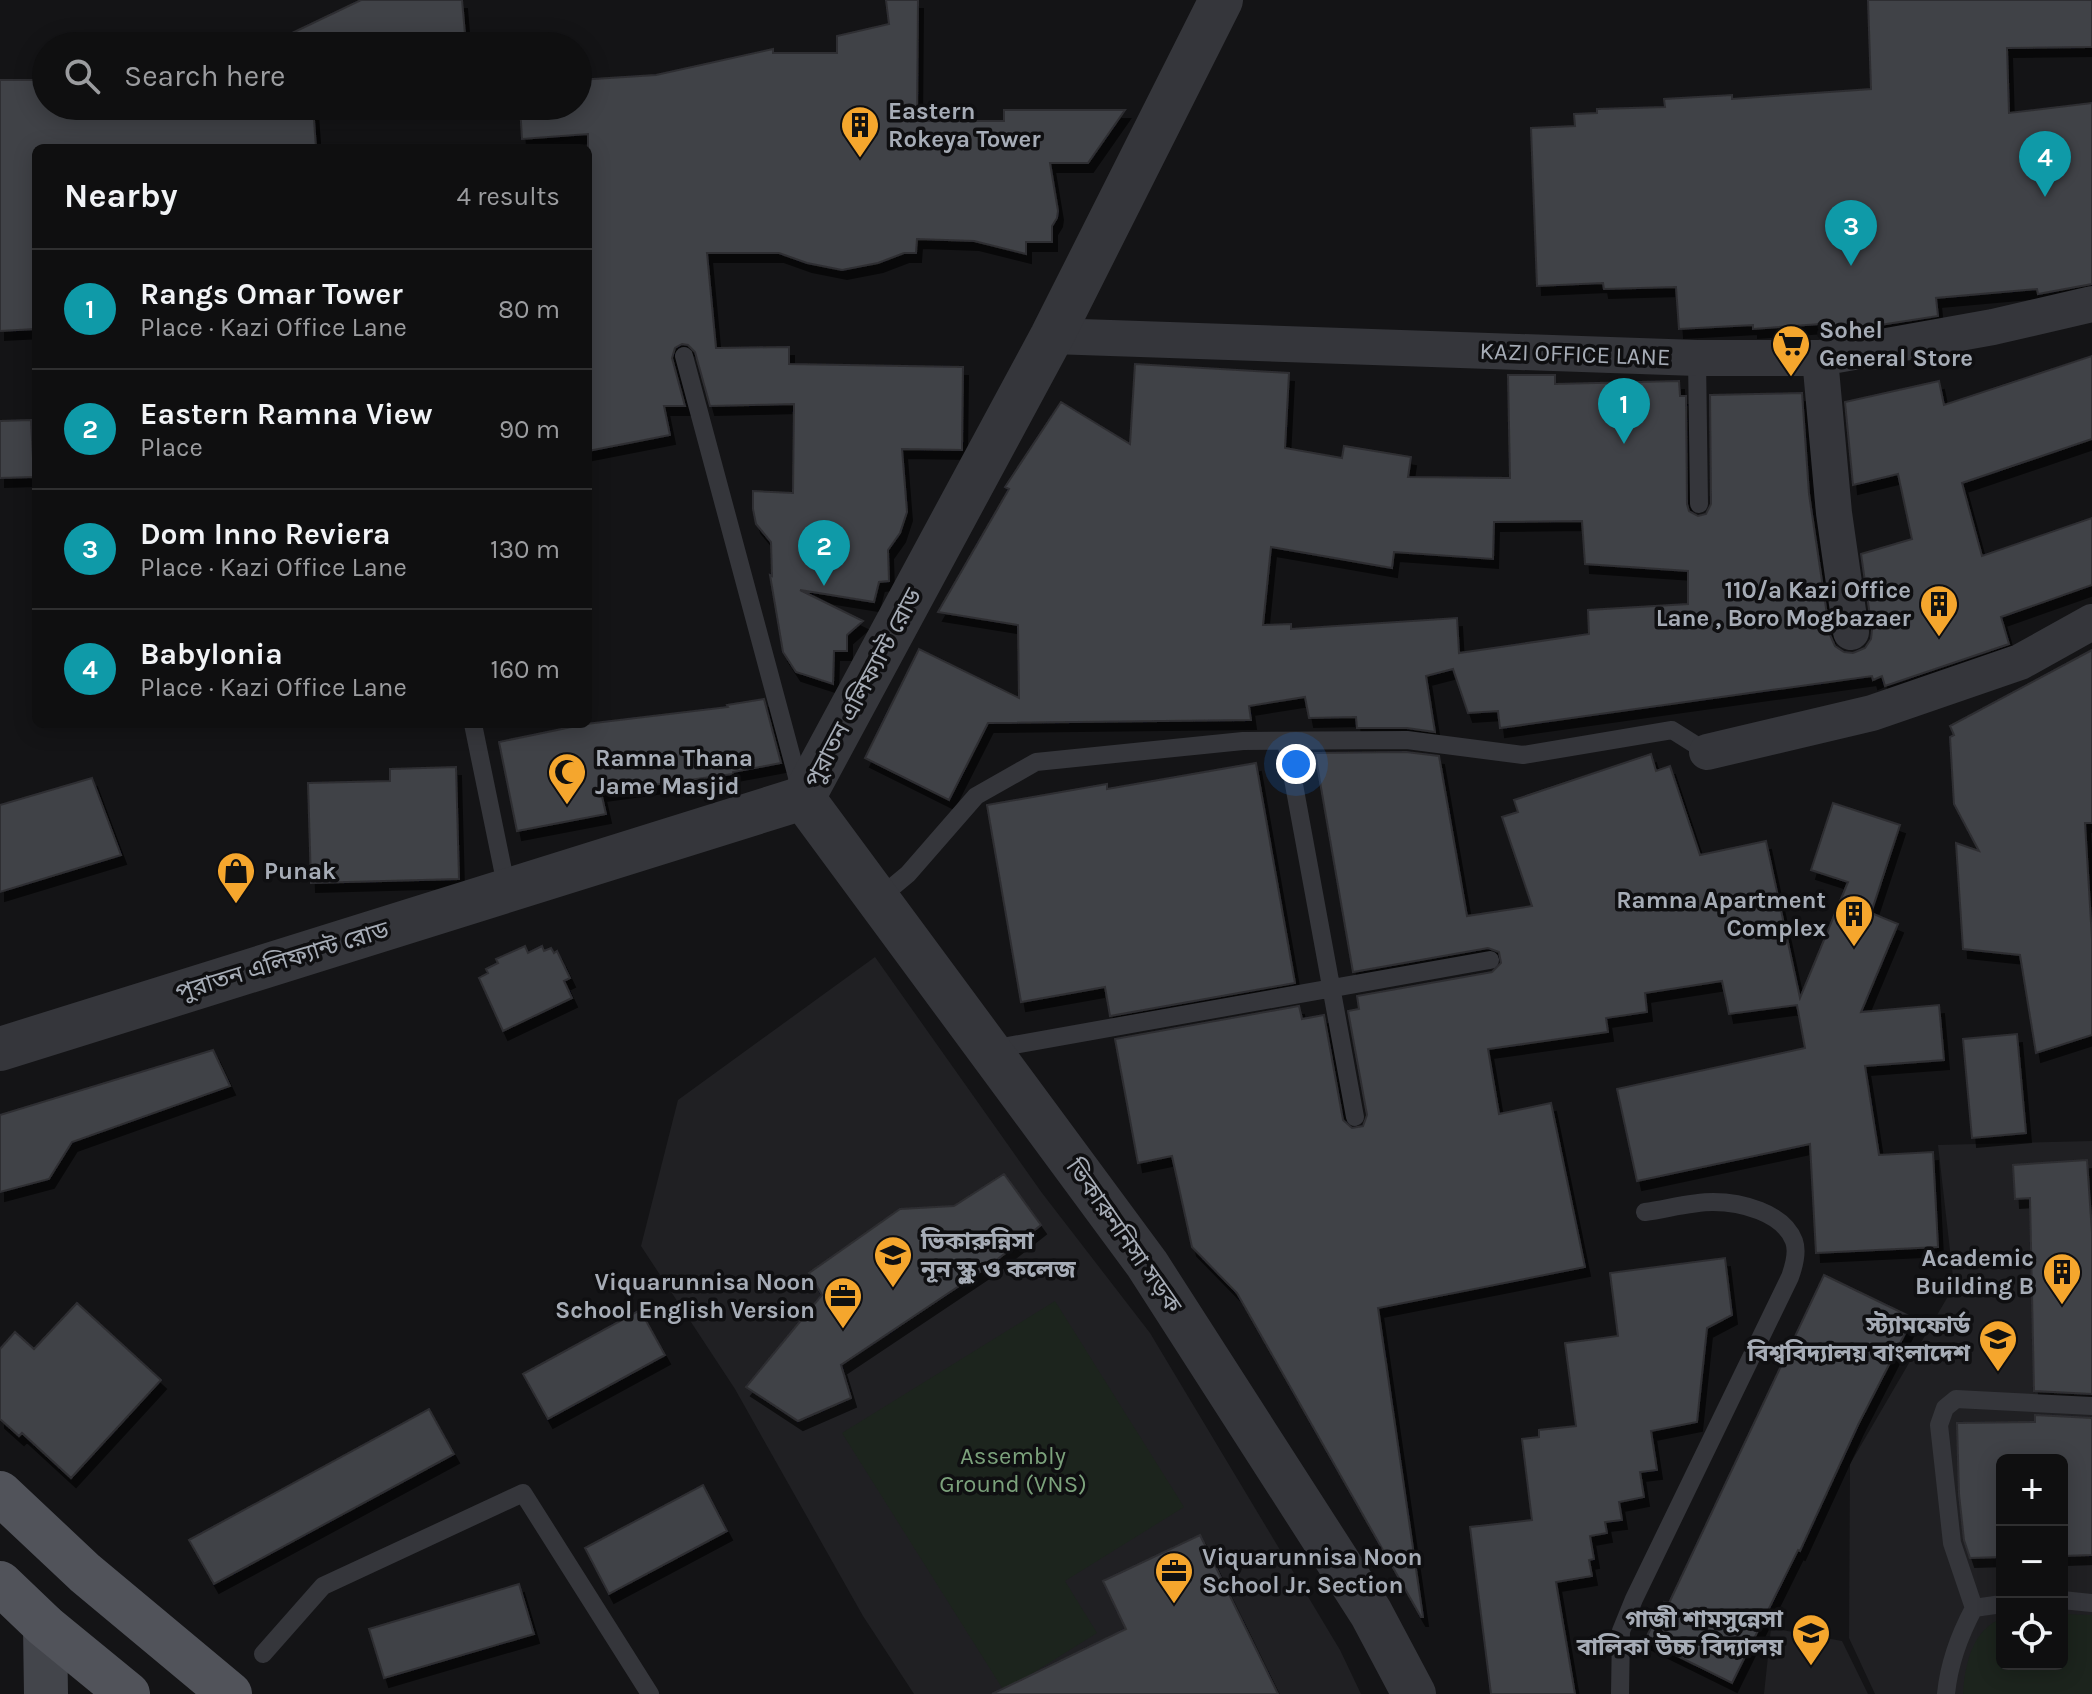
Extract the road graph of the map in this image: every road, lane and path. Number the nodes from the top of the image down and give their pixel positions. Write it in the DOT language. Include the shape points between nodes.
graph roads {
  1 [pos="1221,0"];
  2 [pos="2092,304"];
  3 [pos="1052,336"];
  4 [pos="684,356"];
  5 [pos="1697,358"];
  6 [pos="1820,358"];
  7 [pos="1699,504"];
  8 [pos="2092,622"];
  9 [pos="1851,632"];
  10 [pos="474,728"];
  11 [pos="1286,741"];
  12 [pos="1707,752"];
  13 [pos="803,798"];
  14 [pos="507,890"];
  15 [pos="878,899"];
  16 [pos="1490,960"];
  17 [pos="1332,988"];
  18 [pos="0,1049"];
  19 [pos="989,1049"];
  20 [pos="1355,1117"];
  21 [pos="1645,1212"];
  22 [pos="2092,1406"];
  23 [pos="0,1493"];
  24 [pos="0,1583"];
  25 [pos="2068,1601"];
  26 [pos="2092,1603"];
  27 [pos="1996,1605"];
  28 [pos="1974,1608"];
  29 [pos="45,1626"];
  30 [pos="263,1654"];
  31 [pos="46,1694"];
  32 [pos="128,1694"];
  33 [pos="230,1694"];
  34 [pos="650,1694"];
  35 [pos="1414,1694"];
  36 [pos="1620,1694"];
  37 [pos="1946,1694"];
  1 -- 3 [label="street, পুরাতন এলিফ্যান্ট রোড"];
  2 -- 6 [label="street, KAZI OFFICE LANE"];
  3 -- 5 [label="street, KAZI OFFICE LANE"];
  3 -- 13 [label="street, পুরাতন এলিফ্যান্ট রোড"];
  4 -- 13 [label="lane"];
  5 -- 6 [label="street, KAZI OFFICE LANE"];
  5 -- 7 [label="lane"];
  6 -- 9 [label="street"];
  8 -- 12 [label="street" via="2020,662 1872,713"];
  10 -- 14 [label="lane"];
  11 -- 12 [label="lane" via="1407,740 1523,755 1672,730"];
  11 -- 15 [label="lane" via="1036,762 976,796 908,874"];
  11 -- 17 [label="lane"];
  13 -- 14 [label="street, পুরাতন এলিফ্যান্ট রোড"];
  13 -- 15 [label="street, ভিকারুননিসা সড়ক"];
  14 -- 18 [label="street, পুরাতন এলিফ্যান্ট রোড"];
  15 -- 19 [label="street, ভিকারুননিসা সড়ক"];
  16 -- 17 [label="lane"];
  17 -- 19 [label="lane"];
  17 -- 20 [label="lane"];
  19 -- 35 [label="street, ভিকারুননিসা সড়ক" via="1147,1264 1371,1613"];
  21 -- 36 [label="lane" via="1711,1202 1754,1209 1789,1231 1795,1262 1621,1631"];
  22 -- 28 [label="lane" via="1956,1399 1945,1408 1939,1425 1952,1543"];
  23 -- 33 [label="main road" via="85,1573"];
  24 -- 29 [label="main road"];
  25 -- 26 [label="lane"];
  27 -- 28 [label="lane"];
  28 -- 37 [label="lane" via="1949,1667"];
  29 -- 31 [label="main road"];
  29 -- 32 [label="main road"];
  30 -- 34 [label="lane" via="323,1586 523,1493"];
}
